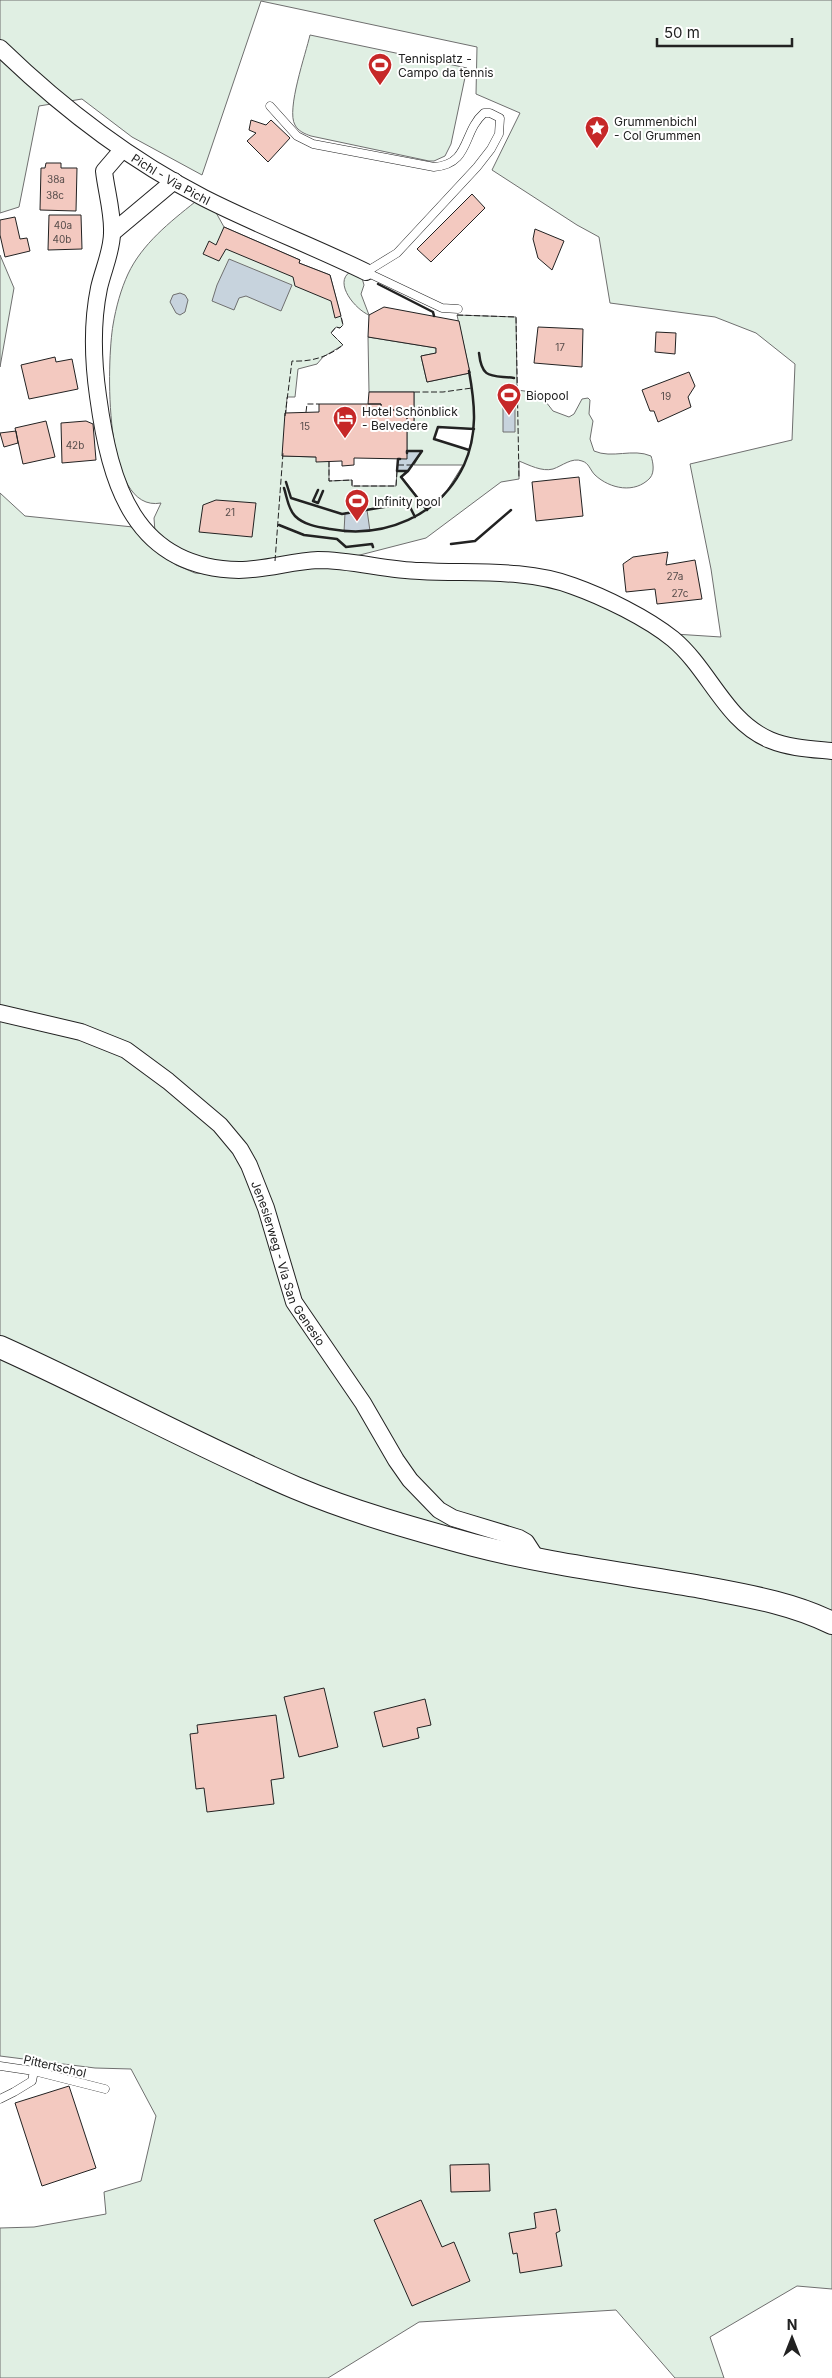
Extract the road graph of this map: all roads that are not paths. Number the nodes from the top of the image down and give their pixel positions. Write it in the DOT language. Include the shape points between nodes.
graph roads {
  1 [pos="0,48"];
  2 [pos="270,106"];
  3 [pos="122,150"];
  4 [pos="174,181"];
  5 [pos="112,234"];
  6 [pos="366,272"];
  7 [pos="458,309"];
  8 [pos="832,751"];
  9 [pos="0,1013"];
  10 [pos="0,1347"];
  11 [pos="537,1559"];
  12 [pos="832,1623"];
  13 [pos="0,2066"];
  14 [pos="34,2072"];
  15 [pos="104,2089"];
  16 [pos="0,2099"];
  1 -- 3 [label="street, Pichl - Via Pichl" via="30,77"];
  2 -- 6 [label="lane" via="297,136 313,144 434,167 456,160 484,114 490,112 500,118 499,134 477,167 397,253"];
  3 -- 4 [label="street, Pichl - Via Pichl"];
  3 -- 5 [label="street" via="104,171"];
  4 -- 5 [label="street"];
  4 -- 6 [label="street, Pichl - Via Pichl"];
  5 -- 8 [label="street" via="96,301 97,393 108,450 124,496 136,521 159,545 185,561 225,569 256,569 321,560 419,572 522,575 560,581 595,595 673,639 702,669 735,716 756,733 784,745"];
  6 -- 7 [label="lane" via="442,308"];
  9 -- 11 [label="street, Jenesierweg - Via San Genesio" via="81,1032 126,1050 220,1125 249,1165 266,1208 294,1302 405,1473 439,1510 453,1518 520,1538"];
  10 -- 11 [label="main road" via="298,1489 475,1546"];
  11 -- 12 [label="main road" via="761,1599 802,1610"];
  13 -- 14 [label="lane, Pittertschol"];
  14 -- 15 [label="lane, Pittertschol"];
  14 -- 16 [label="lane" via="32,2081"];
}
